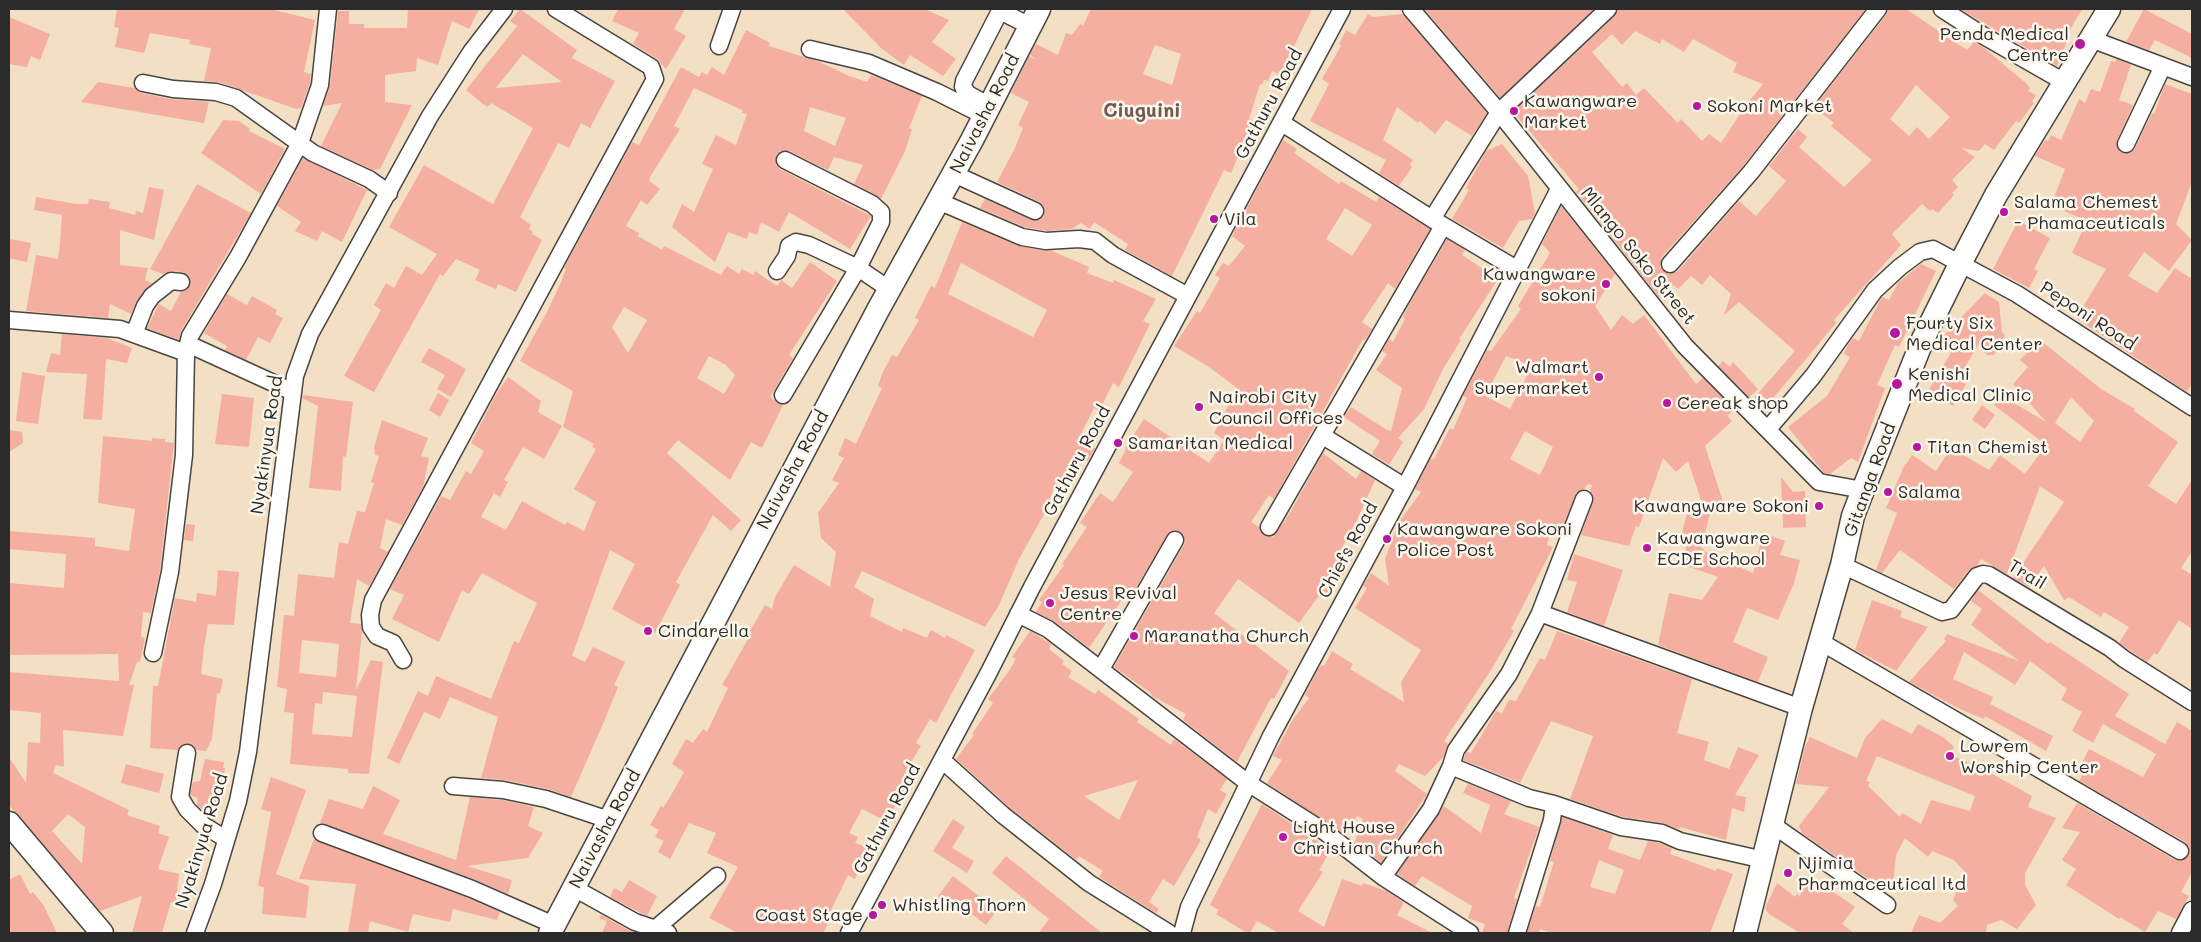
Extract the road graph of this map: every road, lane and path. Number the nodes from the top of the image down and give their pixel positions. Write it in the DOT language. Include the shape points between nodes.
graph roads {
  1 [pos="328,9"];
  2 [pos="504,9"];
  3 [pos="556,9"];
  4 [pos="732,9"];
  5 [pos="1342,9"];
  6 [pos="1411,9"];
  7 [pos="1608,9"];
  8 [pos="1878,9"];
  9 [pos="1942,9"];
  10 [pos="2109,9"];
  11 [pos="1001,10"];
  12 [pos="1034,18"];
  13 [pos="2091,39"];
  14 [pos="719,46"];
  15 [pos="810,49"];
  16 [pos="2163,66"];
  17 [pos="2192,78"];
  18 [pos="143,82"];
  19 [pos="2066,83"];
  20 [pos="987,111"];
  21 [pos="1498,112"];
  22 [pos="1282,124"];
  23 [pos="300,143"];
  24 [pos="2126,144"];
  25 [pos="785,160"];
  26 [pos="954,174"];
  27 [pos="1559,189"];
  28 [pos="389,193"];
  29 [pos="938,201"];
  30 [pos="1035,211"];
  31 [pos="1438,223"];
  32 [pos="1670,264"];
  33 [pos="1960,264"];
  34 [pos="858,268"];
  35 [pos="1518,270"];
  36 [pos="777,271"];
  37 [pos="181,282"];
  38 [pos="889,289"];
  39 [pos="1188,296"];
  40 [pos="9,320"];
  41 [pos="134,334"];
  42 [pos="187,348"];
  43 [pos="293,392"];
  44 [pos="783,395"];
  45 [pos="2192,407"];
  46 [pos="1768,429"];
  47 [pos="1323,436"];
  48 [pos="1405,487"];
  49 [pos="1863,490"];
  50 [pos="1584,499"];
  51 [pos="1269,527"];
  52 [pos="1175,540"];
  53 [pos="1842,566"];
  54 [pos="1540,613"];
  55 [pos="1018,614"];
  56 [pos="1821,642"];
  57 [pos="153,653"];
  58 [pos="403,660"];
  59 [pos="1101,670"];
  60 [pos="2192,702"];
  61 [pos="1801,708"];
  62 [pos="187,753"];
  63 [pos="942,760"];
  64 [pos="1451,766"];
  65 [pos="1248,784"];
  66 [pos="453,786"];
  67 [pos="1554,804"];
  68 [pos="609,820"];
  69 [pos="9,823"];
  70 [pos="1773,825"];
  71 [pos="322,833"];
  72 [pos="226,839"];
  73 [pos="2180,851"];
  74 [pos="1764,860"];
  75 [pos="717,876"];
  76 [pos="1383,877"];
  77 [pos="574,888"];
  78 [pos="1887,905"];
  79 [pos="2192,910"];
  80 [pos="552,929"];
  81 [pos="662,931"];
  82 [pos="102,933"];
  83 [pos="195,933"];
  84 [pos="849,933"];
  85 [pos="1169,933"];
  86 [pos="1182,933"];
  87 [pos="1470,933"];
  88 [pos="1517,933"];
  89 [pos="1744,933"];
  90 [pos="2180,933"];
  1 -- 23 [label="street" via="320,85"];
  2 -- 28 [label="street, Nyakinyua Road" via="471,52 430,116"];
  3 -- 58 [label="street" via="651,67 655,79 373,600 370,627 377,636 393,643"];
  4 -- 14 [label="street"];
  5 -- 22 [label="street, Gathuru Road"];
  6 -- 21 [label="street, Mlango Soko Street"];
  7 -- 21 [label="street"];
  8 -- 32 [label="street" via="1751,172"];
  9 -- 19 [label="street"];
  10 -- 13 [label="main road, Gitanga Road"];
  11 -- 12 [label="street"];
  11 -- 20 [label="street" via="964,81 968,94"];
  12 -- 20 [label="main road, Naivasha Road"];
  13 -- 16 [label="street"];
  13 -- 19 [label="main road, Gitanga Road"];
  15 -- 20 [label="street" via="869,64"];
  16 -- 17 [label="street"];
  16 -- 24 [label="street"];
  18 -- 23 [label="street" via="173,89 216,92 236,98"];
  19 -- 33 [label="main road, Gitanga Road" via="1996,195"];
  20 -- 26 [label="main road, Naivasha Road"];
  21 -- 27 [label="street, Mlango Soko Street"];
  21 -- 31 [label="street"];
  22 -- 31 [label="street"];
  22 -- 39 [label="street, Gathuru Road"];
  23 -- 28 [label="street"];
  23 -- 42 [label="street" via="238,257 194,329"];
  25 -- 34 [label="street" via="872,204 881,212 881,222"];
  26 -- 29 [label="main road, Naivasha Road"];
  26 -- 30 [label="street"];
  27 -- 35 [label="street, Chiefs Road"];
  27 -- 46 [label="street, Mlango Soko Street" via="1685,346"];
  28 -- 43 [label="street, Nyakinyua Road" via="310,334 295,376"];
  29 -- 38 [label="main road, Naivasha Road"];
  29 -- 39 [label="street" via="1022,237 1046,241 1095,241 1113,255"];
  31 -- 35 [label="street"];
  31 -- 47 [label="street"];
  33 -- 45 [label="street, Peponi Road" via="2017,294"];
  33 -- 46 [label="street, Peponi Road" via="1933,249 1920,252 1900,267 1875,290 1813,376"];
  33 -- 49 [label="main road, Gitanga Road" via="1923,339"];
  34 -- 36 [label="street" via="796,242 789,246 787,256"];
  34 -- 38 [label="street"];
  34 -- 44 [label="street"];
  35 -- 48 [label="street, Chiefs Road"];
  37 -- 41 [label="street" via="171,281 152,296"];
  38 -- 68 [label="main road, Naivasha Road"];
  39 -- 55 [label="street, Gathuru Road"];
  40 -- 41 [label="street" via="120,329"];
  41 -- 42 [label="street"];
  42 -- 43 [label="street"];
  42 -- 57 [label="street" via="184,455 170,572"];
  43 -- 72 [label="street, Nyakinyua Road" via="248,752"];
  46 -- 49 [label="street, Mlango Soko Street" via="1819,482"];
  47 -- 48 [label="street"];
  47 -- 51 [label="street"];
  48 -- 65 [label="street, Chiefs Road"];
  49 -- 53 [label="main road, Gitanga Road" via="1853,516"];
  50 -- 54 [label="street"];
  52 -- 59 [label="street"];
  53 -- 56 [label="main road, Gitanga Road"];
  53 -- 60 [label="street, Trail" via="1942,612 1951,610 1978,576 1989,576 2110,648"];
  54 -- 61 [label="street"];
  54 -- 64 [label="street" via="1509,674 1456,750"];
  55 -- 59 [label="street" via="1048,630"];
  55 -- 63 [label="street, Gathuru Road"];
  56 -- 61 [label="main road, Gitanga Road"];
  56 -- 73 [label="street"];
  59 -- 65 [label="street"];
  61 -- 70 [label="main road, Gitanga Road"];
  62 -- 72 [label="street" via="180,797 203,825"];
  63 -- 84 [label="street, Gathuru Road"];
  63 -- 85 [label="street" via="1003,815 1088,883"];
  64 -- 67 [label="street" via="1529,798"];
  64 -- 76 [label="street" via="1431,809"];
  65 -- 76 [label="street" via="1325,832"];
  65 -- 86 [label="street, Chiefs Road" via="1188,907"];
  66 -- 68 [label="street" via="475,786 529,795"];
  67 -- 74 [label="street" via="1621,827 1662,833"];
  67 -- 88 [label="street"];
  68 -- 77 [label="main road, Naivasha Road"];
  69 -- 82 [label="main road"];
  70 -- 74 [label="main road, Gitanga Road"];
  70 -- 78 [label="street"];
  71 -- 80 [label="street" via="472,889"];
  72 -- 83 [label="street, Nyakinyua Road"];
  74 -- 89 [label="main road, Gitanga Road"];
  75 -- 81 [label="street"];
  76 -- 87 [label="street"];
  77 -- 80 [label="main road, Naivasha Road"];
  77 -- 81 [label="street" via="635,922"];
  79 -- 90 [label="street"];
}
